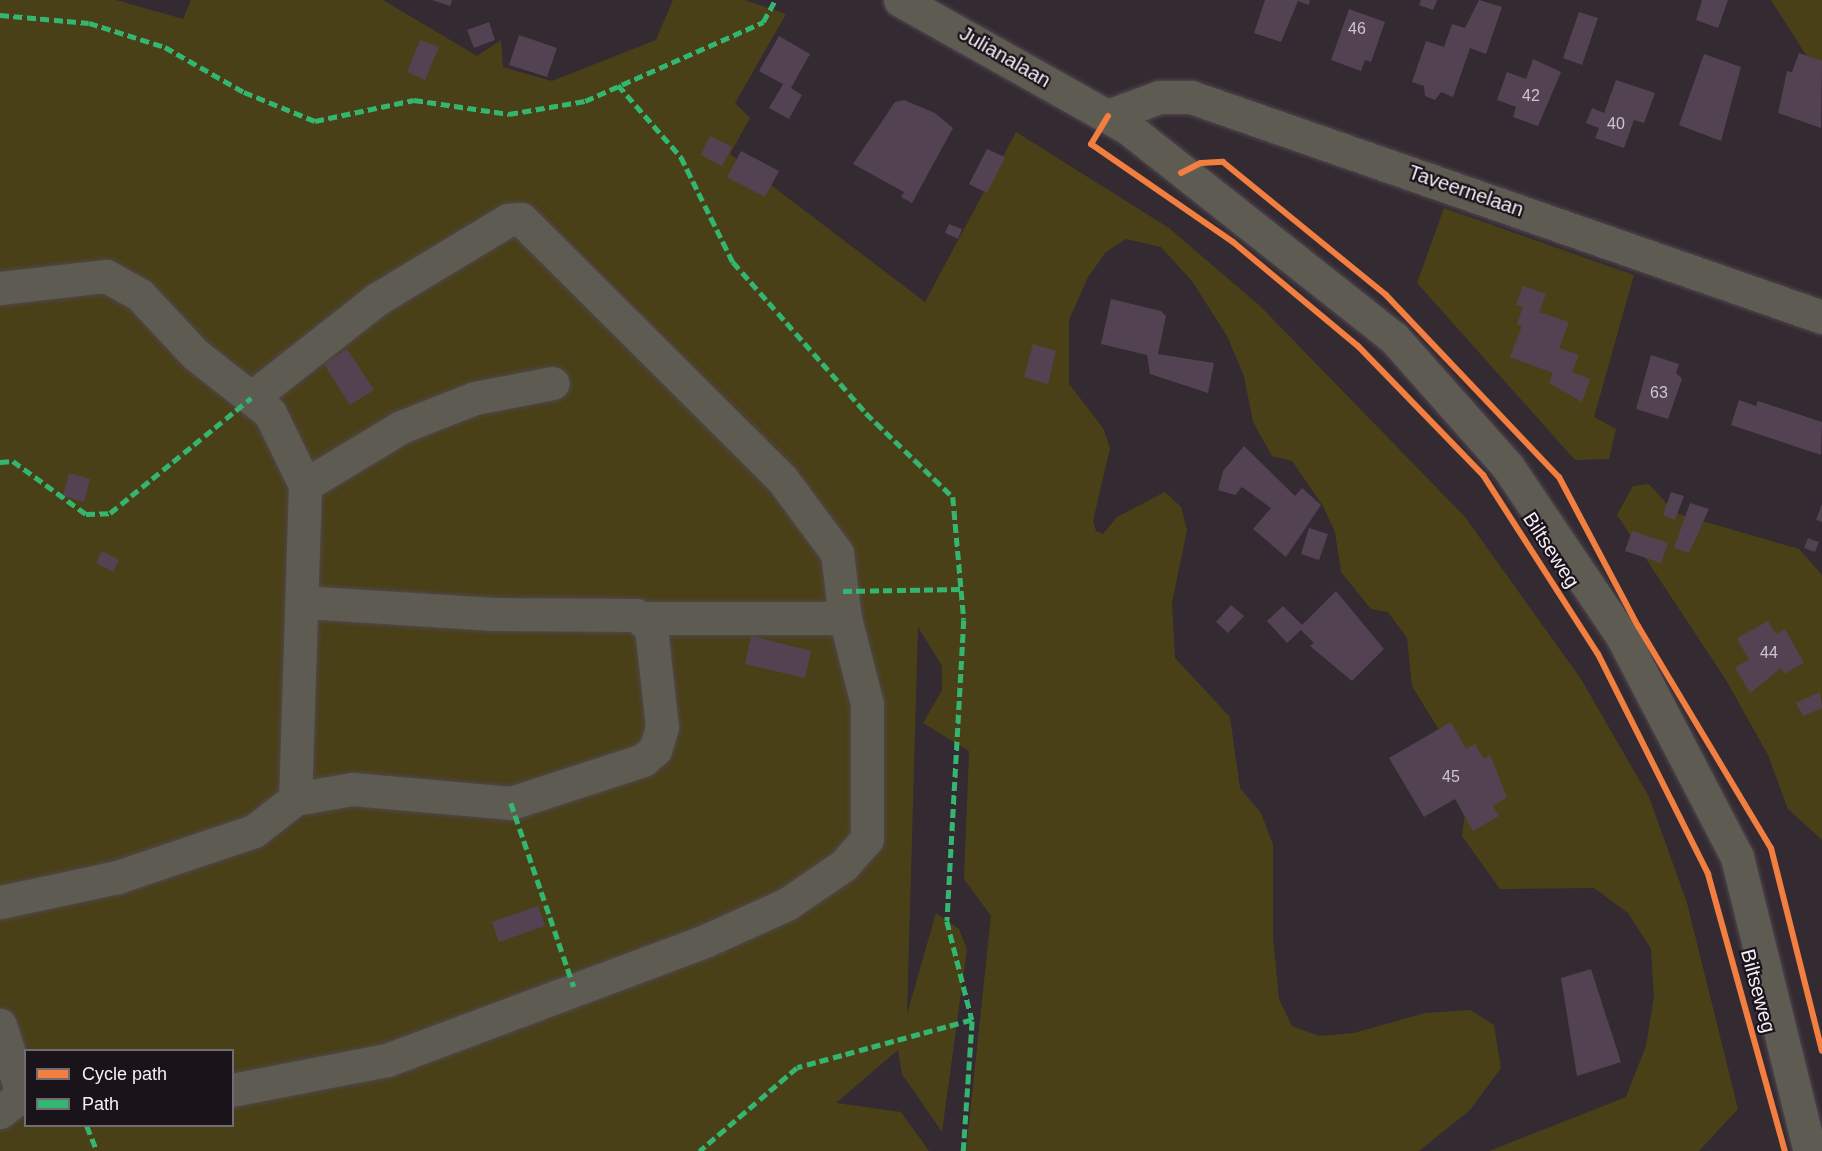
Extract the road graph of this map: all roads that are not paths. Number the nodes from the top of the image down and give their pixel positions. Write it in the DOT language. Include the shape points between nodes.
graph roads {
  1 [pos="900,0"];
  2 [pos="1107,116"];
  3 [pos="0,288"];
  4 [pos="1822,317"];
  5 [pos="553,383"];
  6 [pos="251,398"];
  7 [pos="305,485"];
  8 [pos="301,602"];
  9 [pos="642,618"];
  10 [pos="845,618"];
  11 [pos="295,799"];
  12 [pos="0,903"];
  13 [pos="0,1025"];
  14 [pos="234,1090"];
  15 [pos="16,1098"];
  16 [pos="1810,1151"];
  1 -- 2 [label="street, Julianalaan"];
  2 -- 4 [label="street, Taveernelaan" via="1159,97 1191,97"];
  2 -- 16 [label="street, Biltseweg" via="1394,338 1508,467 1622,636 1737,857"];
  3 -- 6 [label="street" via="106,276 140,295 195,354"];
  5 -- 7 [label="street" via="475,398 401,427"];
  6 -- 7 [label="street" via="270,413"];
  6 -- 10 [label="street" via="377,299 508,220 521,219 782,479 837,553"];
  7 -- 8 [label="street"];
  8 -- 9 [label="street"];
  8 -- 11 [label="street"];
  9 -- 10 [label="street"];
  9 -- 11 [label="street" via="651,628 658,658 662,727 655,750 643,760 511,803 352,789"];
  10 -- 14 [label="street" via="867,704 867,839 844,865 787,904 705,941 387,1060"];
  11 -- 12 [label="street" via="254,831 117,877"];
  13 -- 15 [label="street"];
}
